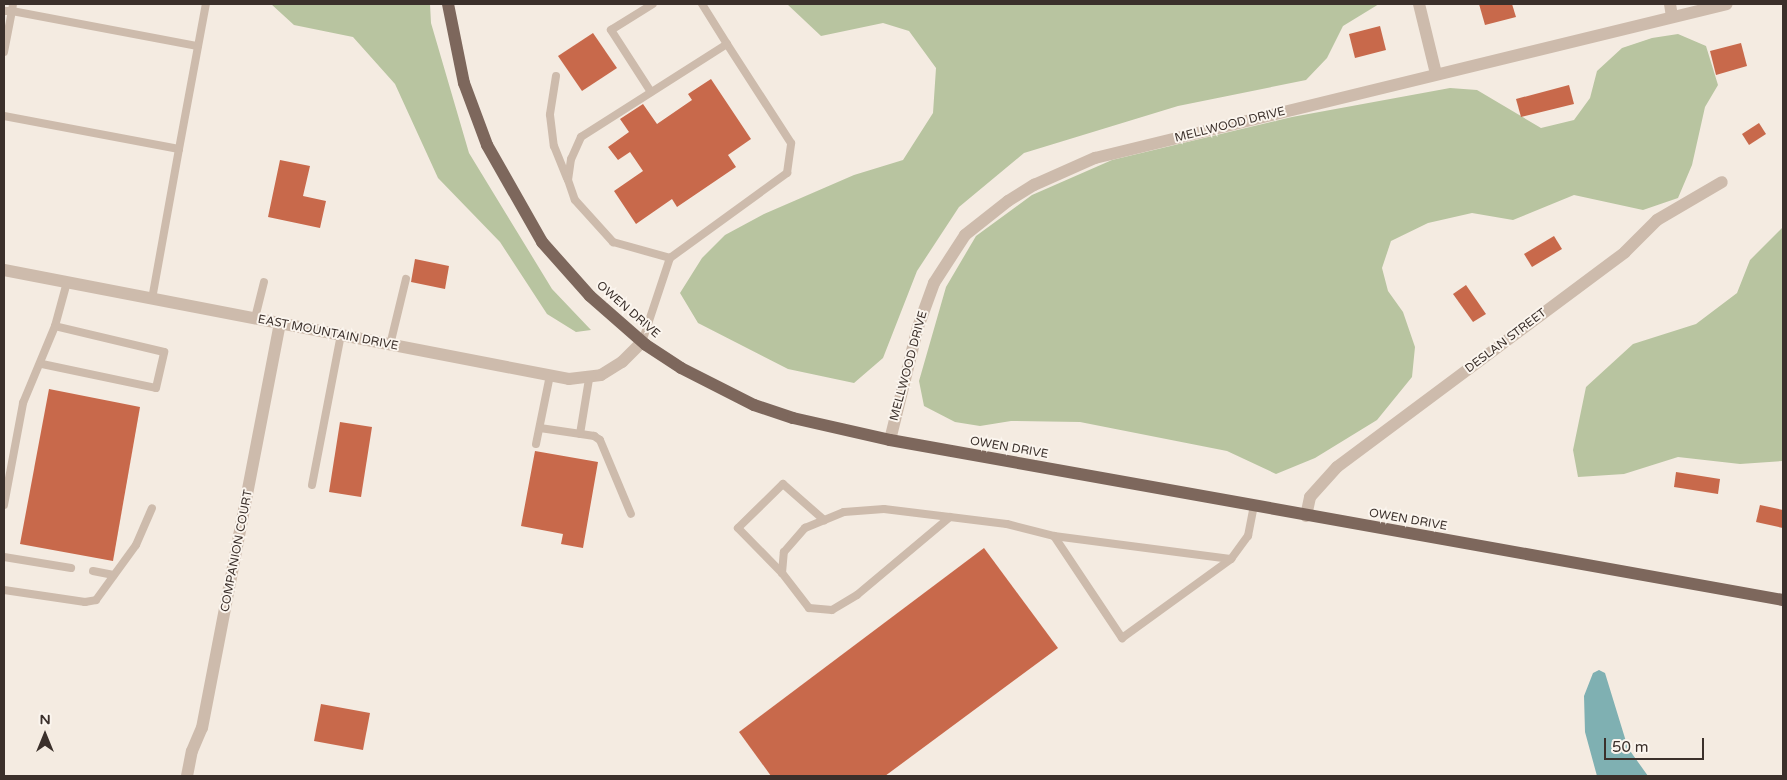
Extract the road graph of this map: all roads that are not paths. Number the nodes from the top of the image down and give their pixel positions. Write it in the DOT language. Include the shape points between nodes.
graph roads {
  1 [pos="206,4"];
  2 [pos="448,4"];
  3 [pos="653,4"];
  4 [pos="702,4"];
  5 [pos="1419,4"];
  6 [pos="1670,4"];
  7 [pos="1727,4"];
  8 [pos="10,9"];
  9 [pos="1672,17"];
  10 [pos="727,44"];
  11 [pos="198,46"];
  12 [pos="4,52"];
  13 [pos="1436,74"];
  14 [pos="556,76"];
  15 [pos="651,92"];
  16 [pos="4,116"];
  17 [pos="179,149"];
  18 [pos="568,180"];
  19 [pos="1722,182"];
  20 [pos="670,258"];
  21 [pos="4,270"];
  22 [pos="406,279"];
  23 [pos="67,282"];
  24 [pos="264,282"];
  25 [pos="152,299"];
  26 [pos="255,318"];
  27 [pos="280,324"];
  28 [pos="55,326"];
  29 [pos="341,335"];
  30 [pos="642,342"];
  31 [pos="390,345"];
  32 [pos="42,364"];
  33 [pos="550,375"];
  34 [pos="589,378"];
  35 [pos="540,428"];
  36 [pos="580,434"];
  37 [pos="890,440"];
  38 [pos="536,444"];
  39 [pos="312,485"];
  40 [pos="4,505"];
  41 [pos="1254,506"];
  42 [pos="152,508"];
  43 [pos="631,514"];
  44 [pos="1306,516"];
  45 [pos="950,517"];
  46 [pos="824,520"];
  47 [pos="1054,536"];
  48 [pos="4,557"];
  49 [pos="1231,559"];
  50 [pos="72,568"];
  51 [pos="93,571"];
  52 [pos="782,573"];
  53 [pos="114,574"];
  54 [pos="4,590"];
  55 [pos="1783,600"];
  56 [pos="187,776"];
  1 -- 11 [label="lane"];
  2 -- 30 [label="main road, OWEN DRIVE" via="457,54 475,114 487,146 522,210 565,269"];
  3 -- 15 [label="lane" via="611,30"];
  4 -- 10 [label="lane"];
  5 -- 13 [label="street"];
  6 -- 9 [label="street"];
  7 -- 9 [label="street, MELLWOOD DRIVE"];
  8 -- 11 [label="lane"];
  8 -- 12 [label="lane"];
  9 -- 13 [label="street, MELLWOOD DRIVE"];
  10 -- 15 [label="lane"];
  10 -- 20 [label="lane" via="791,143 787,173"];
  11 -- 17 [label="lane"];
  13 -- 37 [label="street, MELLWOOD DRIVE" via="1095,158 1059,173 1008,201 965,235 934,283 918,327"];
  14 -- 18 [label="lane" via="550,115 554,146"];
  15 -- 18 [label="lane" via="581,137 571,159"];
  16 -- 17 [label="lane"];
  17 -- 25 [label="lane"];
  18 -- 20 [label="lane" via="575,200 613,242"];
  19 -- 44 [label="street, DESLAN STREET" via="1657,220 1625,252 1337,467 1310,497"];
  20 -- 30 [label="lane"];
  21 -- 23 [label="street, EAST MOUNTAIN DRIVE"];
  22 -- 31 [label="lane"];
  23 -- 25 [label="street, EAST MOUNTAIN DRIVE"];
  23 -- 28 [label="lane"];
  24 -- 26 [label="lane"];
  25 -- 26 [label="street, EAST MOUNTAIN DRIVE"];
  26 -- 27 [label="street, EAST MOUNTAIN DRIVE"];
  27 -- 29 [label="street, EAST MOUNTAIN DRIVE"];
  27 -- 56 [label="street, COMPANION COURT" via="204,718"];
  28 -- 32 [label="lane"];
  28 -- 32 [label="lane" via="164,352 156,388"];
  29 -- 31 [label="street, EAST MOUNTAIN DRIVE"];
  29 -- 39 [label="lane"];
  30 -- 34 [label="street" via="622,362"];
  30 -- 37 [label="main road, OWEN DRIVE" via="681,368 754,405 793,418"];
  31 -- 33 [label="street, EAST MOUNTAIN DRIVE"];
  32 -- 40 [label="lane" via="23,403"];
  33 -- 34 [label="street, EAST MOUNTAIN DRIVE"];
  33 -- 35 [label="lane"];
  34 -- 36 [label="lane"];
  35 -- 36 [label="lane"];
  35 -- 38 [label="lane"];
  36 -- 43 [label="lane" via="594,436 602,443"];
  37 -- 41 [label="main road, OWEN DRIVE"];
  41 -- 44 [label="main road, OWEN DRIVE"];
  41 -- 49 [label="lane" via="1248,536"];
  42 -- 53 [label="lane" via="136,545"];
  44 -- 55 [label="main road, OWEN DRIVE"];
  45 -- 46 [label="lane" via="884,509 844,512"];
  45 -- 47 [label="lane" via="1007,524"];
  45 -- 52 [label="lane" via="857,595 832,610 809,608"];
  46 -- 52 [label="lane" via="805,528 784,552"];
  46 -- 52 [label="lane" via="783,484 738,528"];
  47 -- 49 [label="lane"];
  47 -- 49 [label="lane" via="1122,638"];
  48 -- 50 [label="lane"];
  51 -- 53 [label="lane"];
  53 -- 54 [label="lane" via="96,600 85,602"];
}
